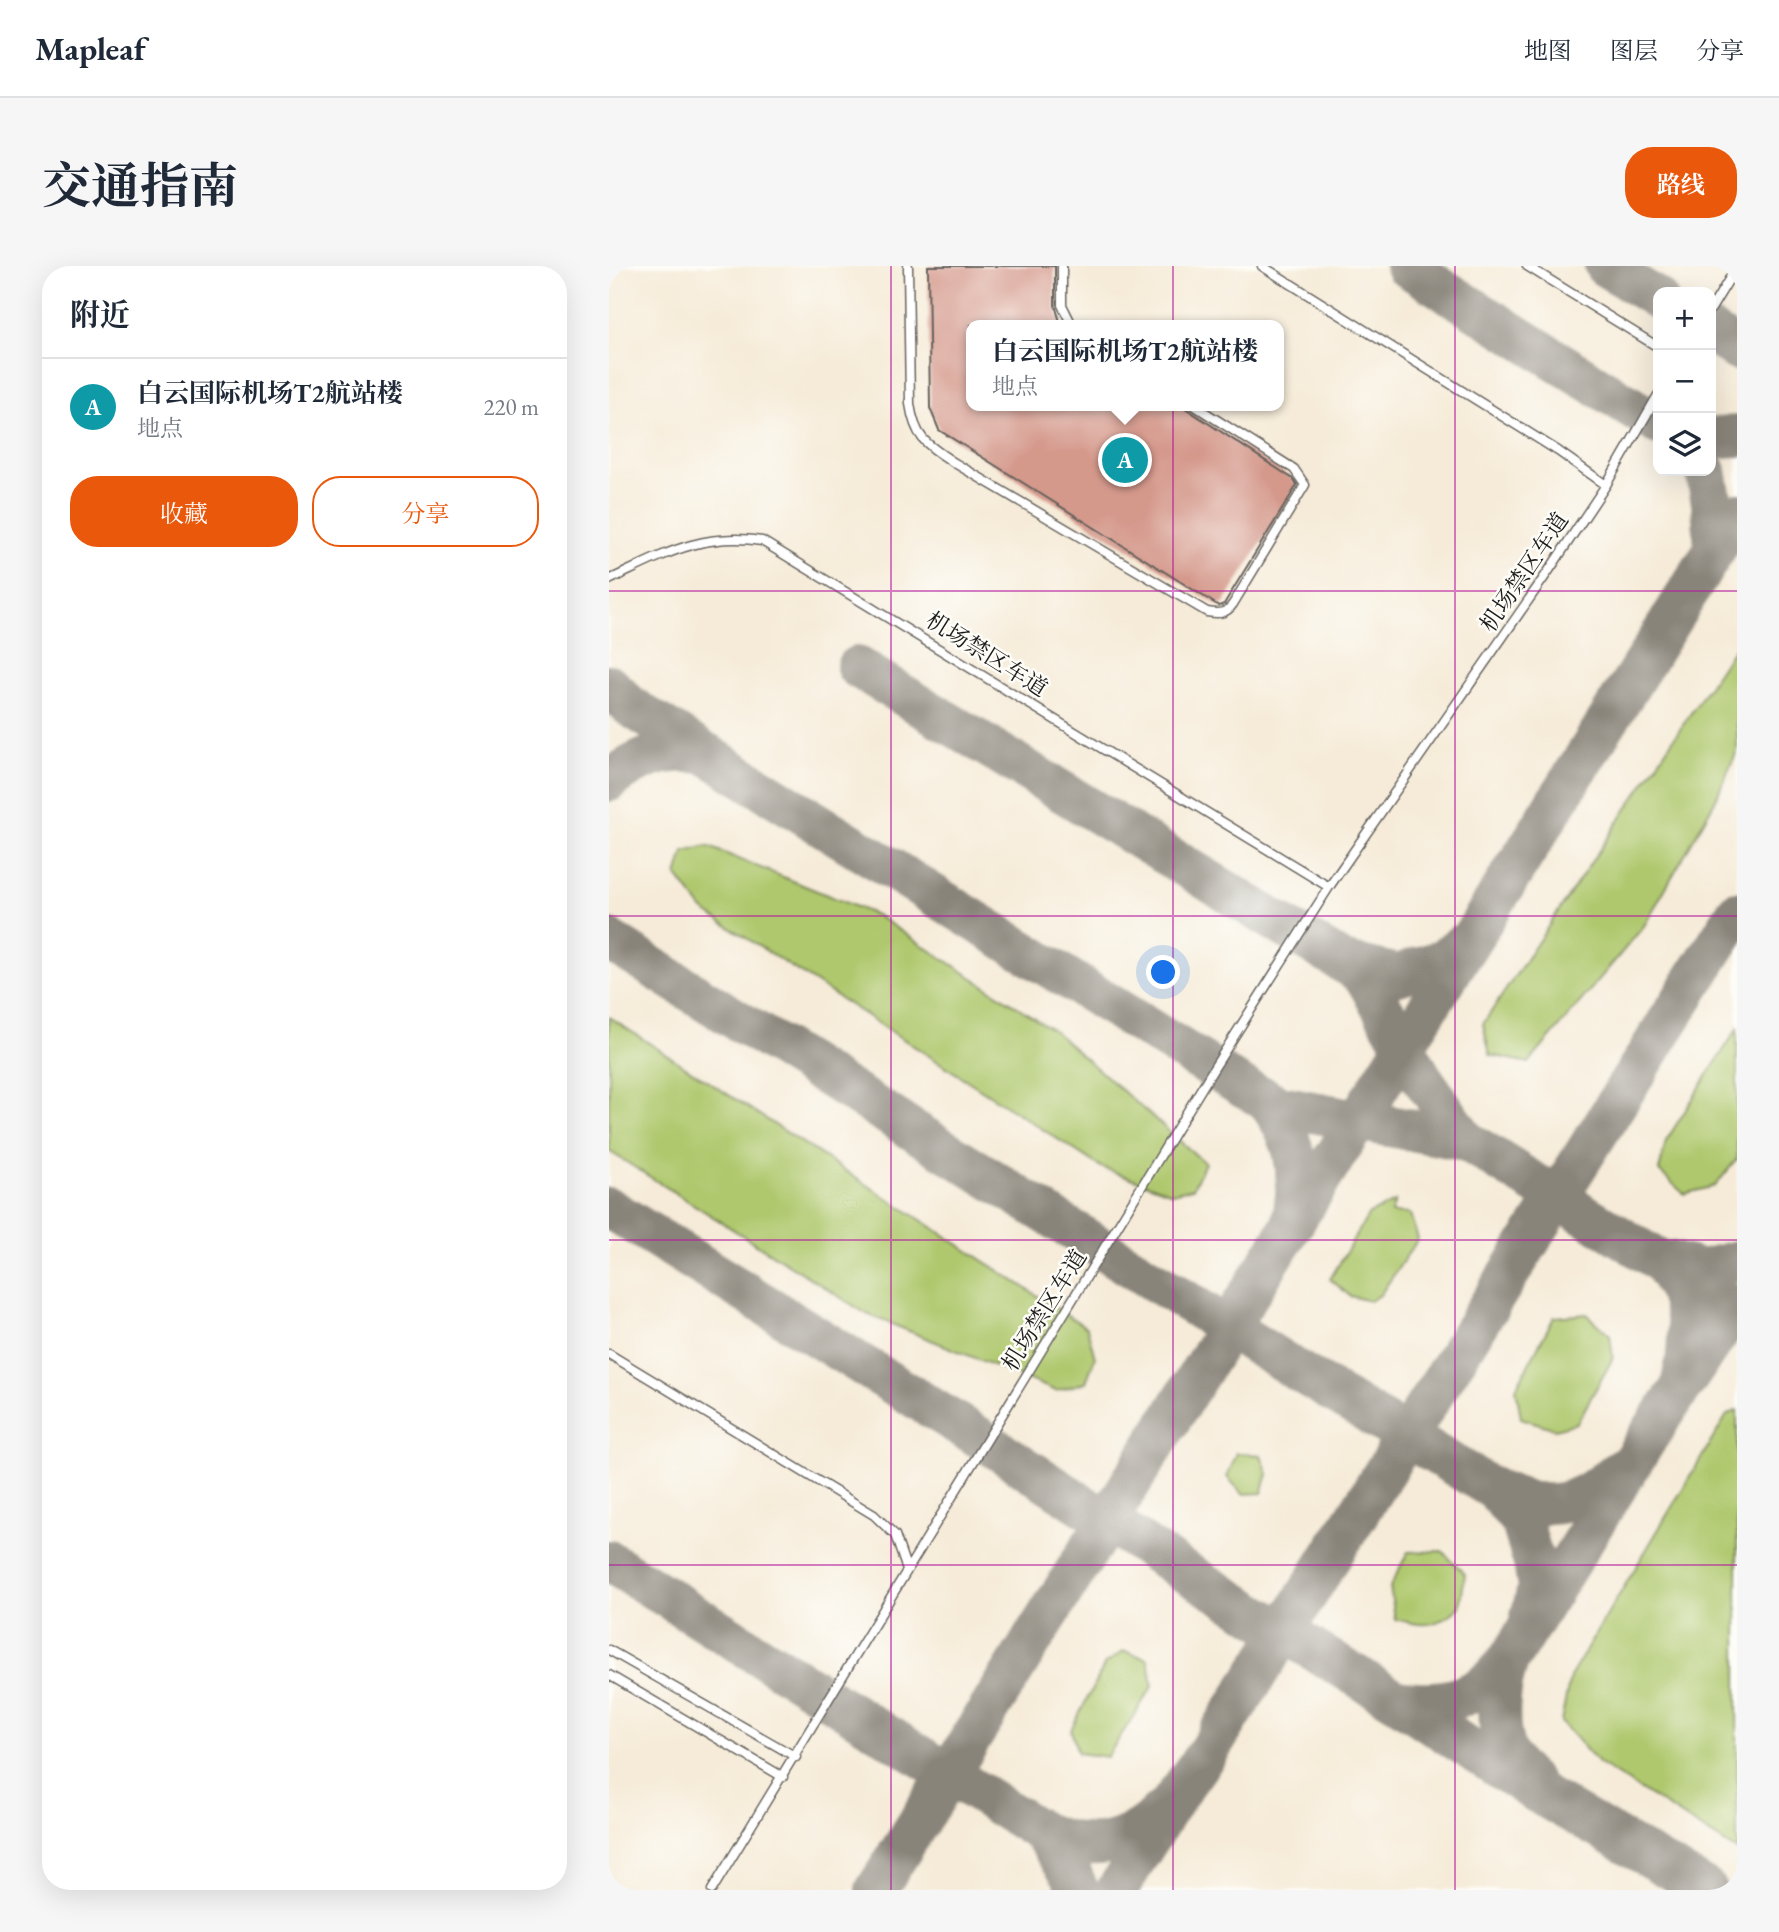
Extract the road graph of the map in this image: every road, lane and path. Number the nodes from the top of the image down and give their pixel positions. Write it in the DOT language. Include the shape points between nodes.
graph roads {
  1 [pos="908,266"];
  2 [pos="1062,266"];
  3 [pos="1262,266"];
  4 [pos="1527,266"];
  5 [pos="1737,266"];
  6 [pos="1716,301"];
  7 [pos="1070,320"];
  8 [pos="1653,344"];
  9 [pos="1653,404"];
  10 [pos="1203,411"];
  11 [pos="1606,485"];
  12 [pos="609,580"];
  13 [pos="1329,887"];
  14 [pos="609,1354"];
  15 [pos="907,1570"];
  16 [pos="609,1650"];
  17 [pos="609,1675"];
  18 [pos="796,1757"];
  19 [pos="783,1777"];
  20 [pos="712,1890"];
  1 -- 10 [label="lane" via="910,404 913,426 922,439 1217,614 1233,604 1305,485 1294,469"];
  2 -- 7 [label="lane" via="1062,305"];
  3 -- 11 [label="lane"];
  4 -- 8 [label="lane"];
  5 -- 6 [label="lane"];
  9 -- 11 [label="lane, 机场禁区车道"];
  11 -- 13 [label="lane, 机场禁区车道"];
  12 -- 13 [label="lane, 机场禁区车道" via="711,538 762,541"];
  13 -- 15 [label="lane, 机场禁区车道"];
  14 -- 15 [label="lane" via="874,1515 895,1535"];
  15 -- 18 [label="lane, 机场禁区车道"];
  16 -- 18 [label="lane"];
  17 -- 19 [label="lane"];
  18 -- 19 [label="lane, 机场禁区车道"];
  19 -- 20 [label="lane, 机场禁区车道"];
}
